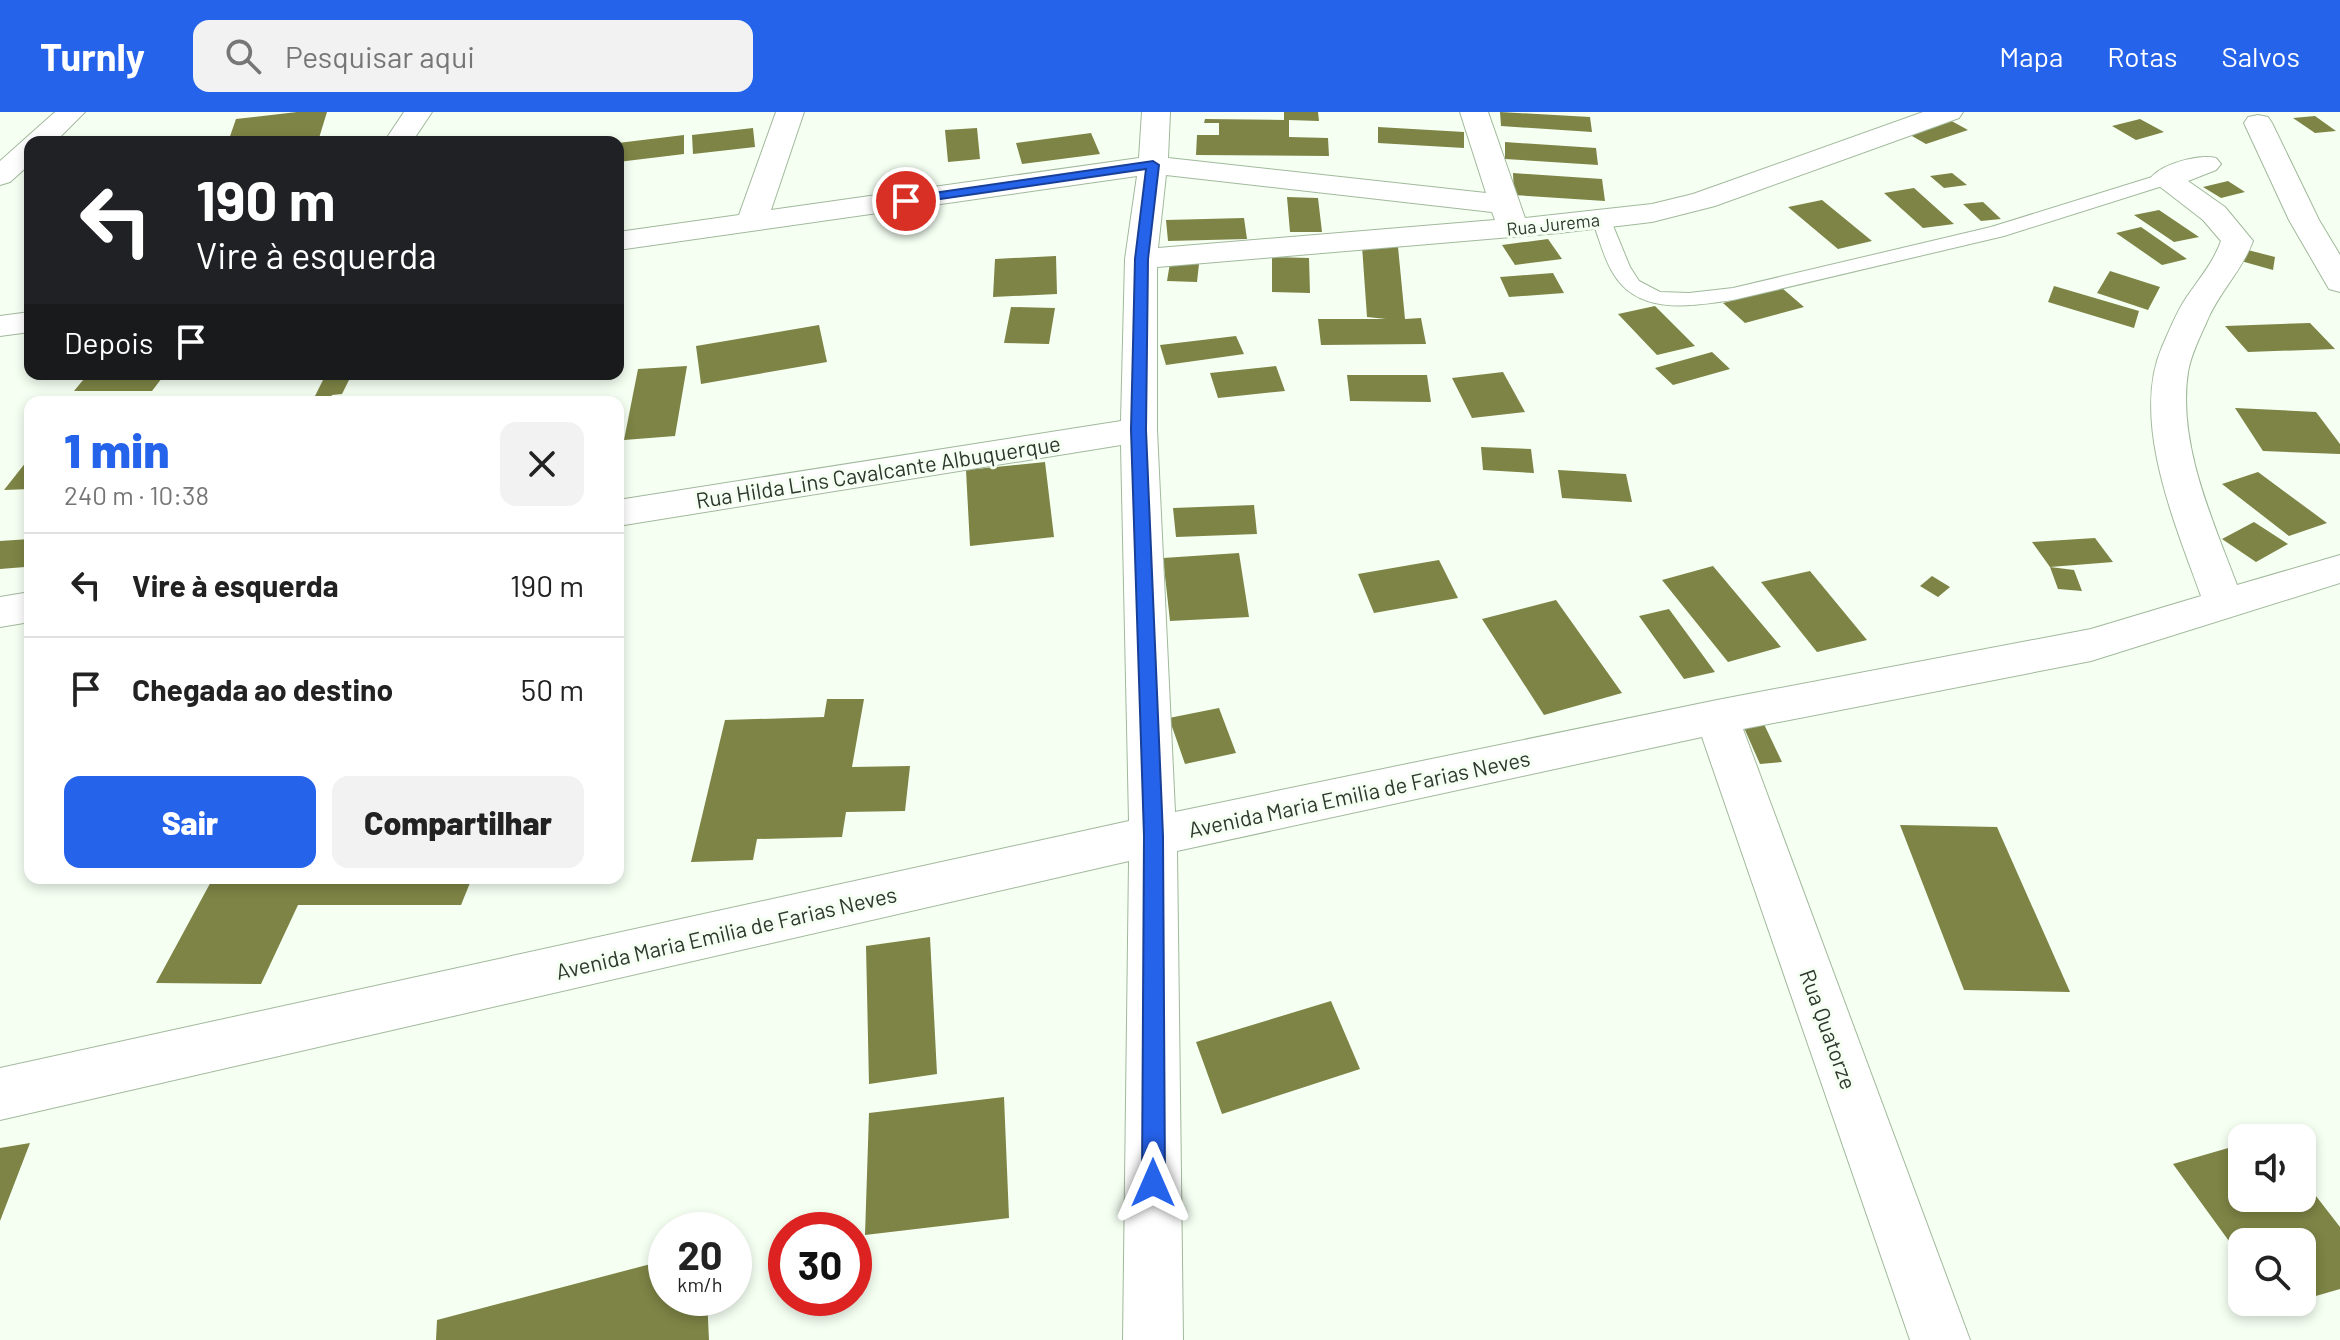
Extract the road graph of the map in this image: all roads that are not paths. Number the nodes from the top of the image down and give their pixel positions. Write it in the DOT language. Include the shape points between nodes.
graph roads {
  1 [pos="71,112"];
  2 [pos="418,112"];
  3 [pos="790,112"];
  4 [pos="1156,112"];
  5 [pos="1474,112"];
  6 [pos="1949,112"];
  7 [pos="2258,123"];
  8 [pos="45,136"];
  9 [pos="402,136"];
  10 [pos="24,154"];
  11 [pos="2206,164"];
  12 [pos="1153,165"];
  13 [pos="0,176"];
  14 [pos="2165,179"];
  15 [pos="1509,216"];
  16 [pos="1602,220"];
  17 [pos="751,223"];
  18 [pos="624,240"];
  19 [pos="1141,259"];
  20 [pos="2340,282"];
  21 [pos="24,323"];
  22 [pos="0,326"];
  23 [pos="1139,430"];
  24 [pos="624,512"];
  25 [pos="2340,569"];
  26 [pos="2225,606"];
  27 [pos="24,608"];
  28 [pos="0,612"];
  29 [pos="1717,717"];
  30 [pos="1153,836"];
  31 [pos="0,1094"];
  32 [pos="1153,1340"];
  33 [pos="1940,1340"];
  1 -- 8 [label="street"];
  2 -- 9 [label="street"];
  3 -- 17 [label="street"];
  4 -- 12 [label="street"];
  5 -- 15 [label="street"];
  6 -- 16 [label="street, Rua Jurema" via="1704,200"];
  7 -- 20 [label="street"];
  10 -- 13 [label="street"];
  11 -- 14 [label="street"];
  12 -- 15 [label="street"];
  12 -- 17 [label="street"];
  12 -- 19 [label="street"];
  14 -- 16 [label="lane" via="1997,232 1693,299 1659,298 1639,290 1624,275"];
  14 -- 26 [label="street" via="2210,209 2237,241 2234,254 2197,305 2170,376 2171,432 2193,517"];
  15 -- 16 [label="street, Rua Jurema"];
  15 -- 19 [label="street, Rua Jurema"];
  17 -- 18 [label="street"];
  19 -- 23 [label="street"];
  21 -- 22 [label="street"];
  23 -- 24 [label="street, Rua Hilda Lins Cavalcante Albuquerque"];
  23 -- 30 [label="street"];
  25 -- 26 [label="street, Avenida Maria Emilia de Farias Neves"];
  26 -- 29 [label="street, Avenida Maria Emilia de Farias Neves" via="2091,645"];
  27 -- 28 [label="street"];
  29 -- 30 [label="street, Avenida Maria Emilia de Farias Neves"];
  29 -- 33 [label="street, Rua Quatorze"];
  30 -- 31 [label="street, Avenida Maria Emilia de Farias Neves"];
  30 -- 32 [label="street"];
}
